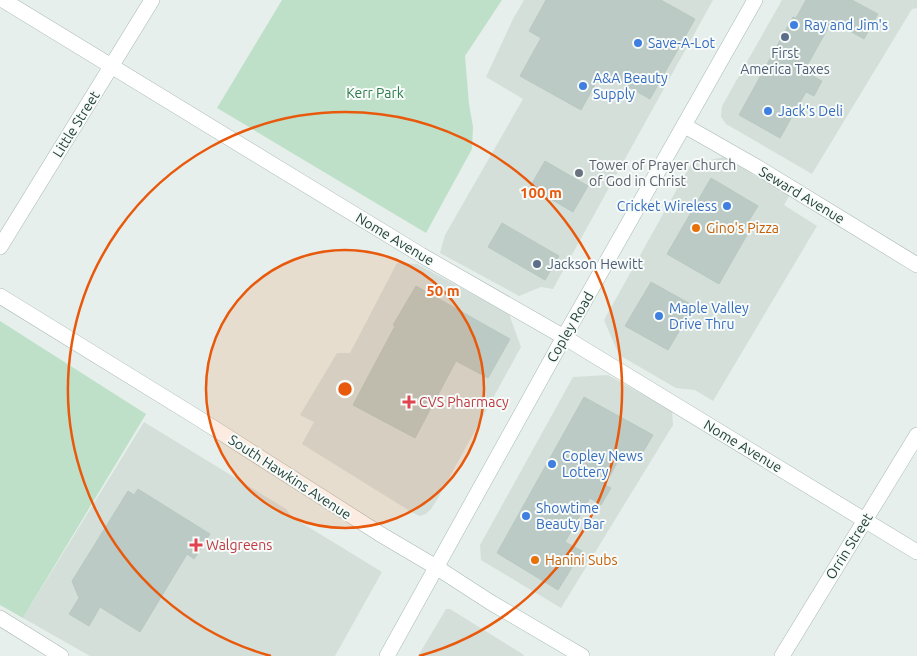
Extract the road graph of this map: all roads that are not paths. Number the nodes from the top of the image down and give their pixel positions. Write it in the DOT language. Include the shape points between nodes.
graph roads {
  1 [pos="3,0"];
  2 [pos="152,0"];
  3 [pos="755,0"];
  4 [pos="112,66"];
  5 [pos="685,126"];
  6 [pos="0,247"];
  7 [pos="917,266"];
  8 [pos="0,296"];
  9 [pos="564,337"];
  10 [pos="917,435"];
  11 [pos="864,521"];
  12 [pos="917,552"];
  13 [pos="436,567"];
  14 [pos="0,618"];
  15 [pos="61,656"];
  16 [pos="387,656"];
  17 [pos="582,656"];
  18 [pos="782,656"];
  1 -- 4 [label="street, Nome Avenue"];
  2 -- 4 [label="street, Little Street"];
  3 -- 5 [label="street, Copley Road"];
  4 -- 6 [label="street, Little Street"];
  4 -- 9 [label="street, Nome Avenue"];
  5 -- 7 [label="street, Seward Avenue"];
  5 -- 9 [label="street, Copley Road"];
  8 -- 13 [label="street, South Hawkins Avenue"];
  9 -- 11 [label="street, Nome Avenue"];
  9 -- 13 [label="street, Copley Road"];
  10 -- 11 [label="street, Orrin Street"];
  11 -- 12 [label="street, Nome Avenue"];
  11 -- 18 [label="street, Orrin Street"];
  13 -- 16 [label="street, Copley Road"];
  13 -- 17 [label="street, South Hawkins Avenue"];
  14 -- 15 [label="street"];
}
